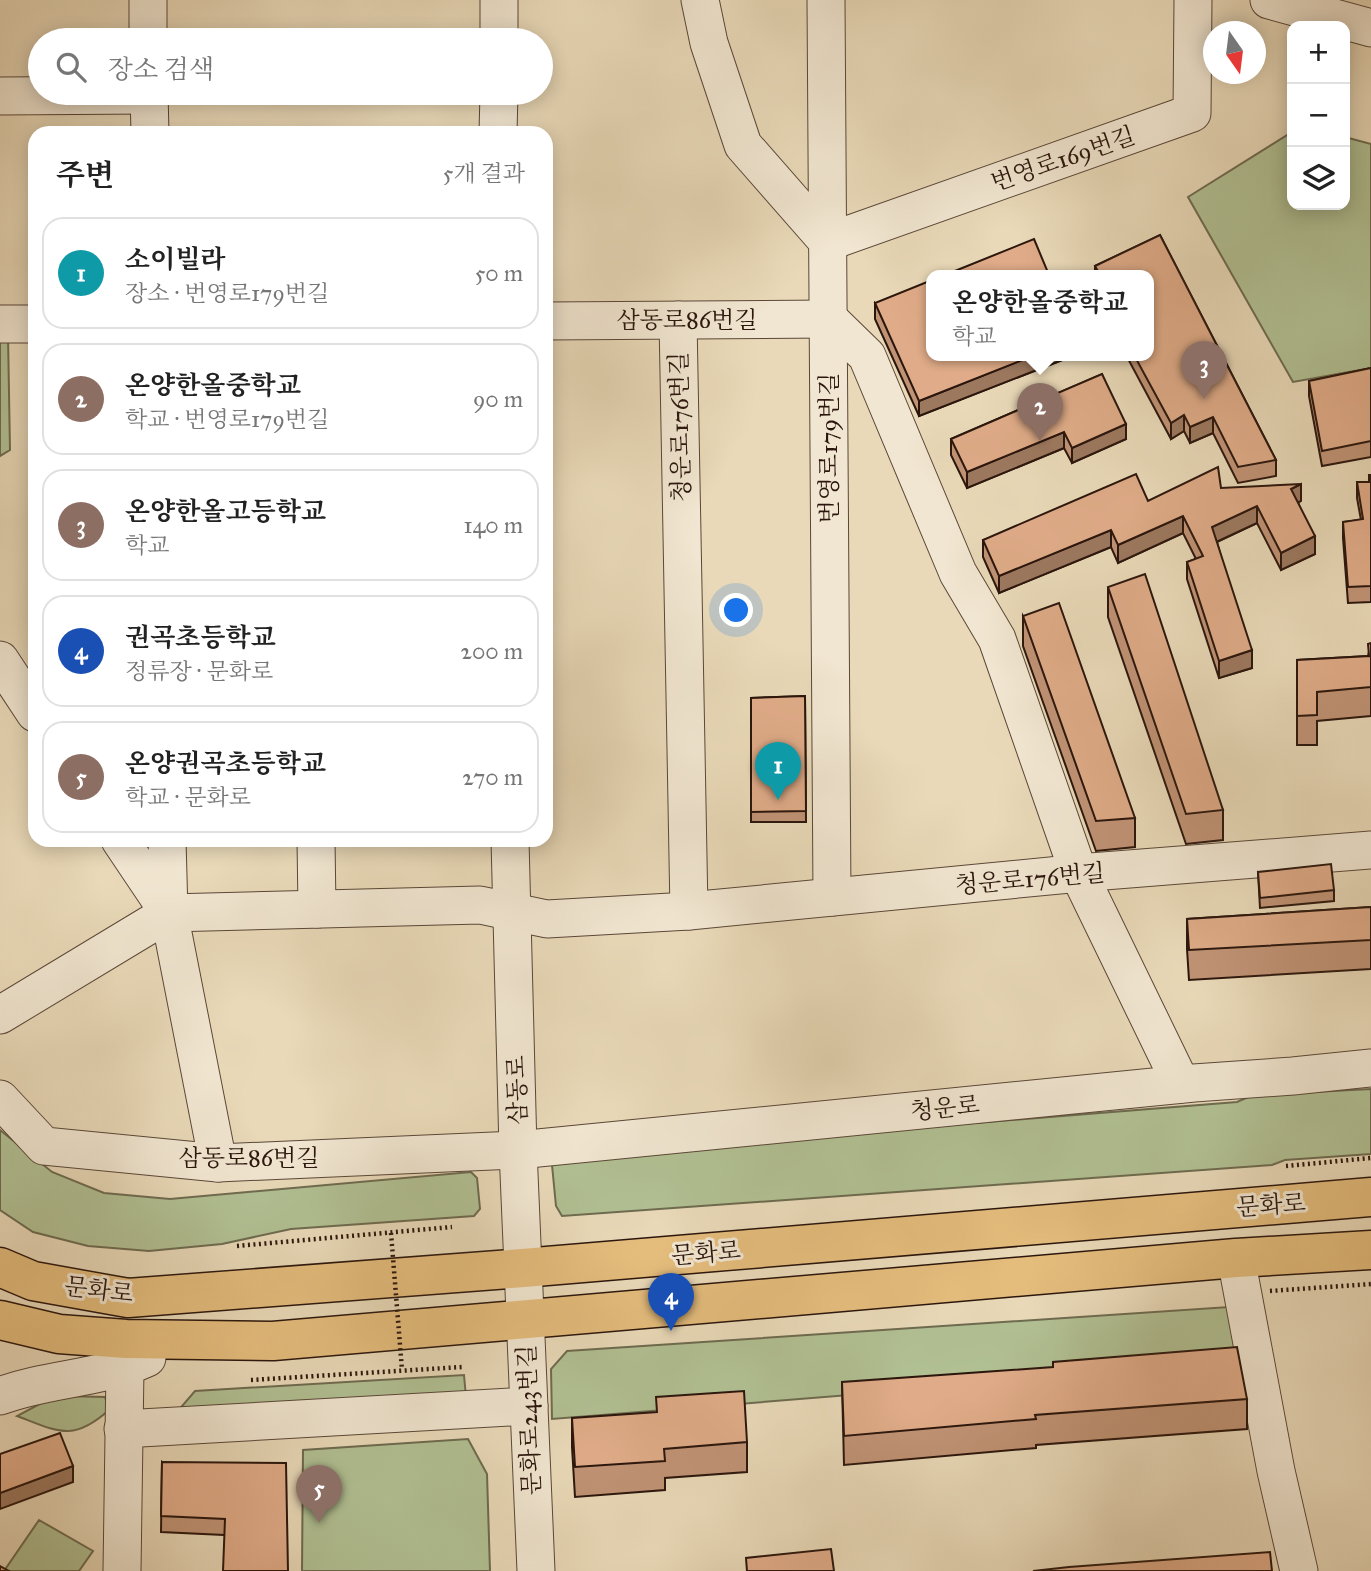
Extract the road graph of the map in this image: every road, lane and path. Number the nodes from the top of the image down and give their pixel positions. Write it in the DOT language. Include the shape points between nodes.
graph roads {
  1 [pos="148,0"];
  2 [pos="499,0"];
  3 [pos="700,0"];
  4 [pos="826,0"];
  5 [pos="1193,0"];
  6 [pos="1269,0"];
  7 [pos="148,28"];
  8 [pos="499,28"];
  9 [pos="1371,28"];
  10 [pos="0,96"];
  11 [pos="28,96"];
  12 [pos="149,105"];
  13 [pos="499,105"];
  14 [pos="150,126"];
  15 [pos="498,126"];
  16 [pos="828,242"];
  17 [pos="829,319"];
  18 [pos="678,320"];
  19 [pos="553,321"];
  20 [pos="0,324"];
  21 [pos="28,324"];
  22 [pos="0,660"];
  23 [pos="28,702"];
  24 [pos="125,847"];
  25 [pos="167,847"];
  26 [pos="316,847"];
  27 [pos="510,847"];
  28 [pos="1371,850"];
  29 [pos="1079,874"];
  30 [pos="832,897"];
  31 [pos="317,909"];
  32 [pos="689,911"];
  33 [pos="512,912"];
  34 [pos="169,913"];
  35 [pos="0,1016"];
  36 [pos="1371,1068"];
  37 [pos="1181,1084"];
  38 [pos="0,1099"];
  39 [pos="519,1150"];
  40 [pos="1371,1158"];
  41 [pos="218,1163"];
  42 [pos="1286,1166"];
  43 [pos="1371,1197"];
  44 [pos="452,1227"];
  45 [pos="391,1233"];
  46 [pos="237,1246"];
  47 [pos="1371,1250"];
  48 [pos="1236,1258"];
  49 [pos="523,1268"];
  50 [pos="1,1269"];
  51 [pos="1371,1284"];
  52 [pos="1269,1292"];
  53 [pos="525,1318"];
  54 [pos="0,1320"];
  55 [pos="187,1340"];
  56 [pos="462,1367"];
  57 [pos="125,1368"];
  58 [pos="402,1370"];
  59 [pos="251,1381"];
  60 [pos="0,1396"];
  61 [pos="529,1406"];
  62 [pos="123,1429"];
  63 [pos="122,1571"];
  64 [pos="536,1571"];
  65 [pos="1299,1571"];
  1 -- 7 [label="street"];
  2 -- 8 [label="street"];
  3 -- 16 [label="street" via="709,43 743,145"];
  4 -- 16 [label="street, 번영로179번길"];
  5 -- 16 [label="street, 번영로169번길" via="1192,113"];
  6 -- 9 [label="street"];
  10 -- 11 [label="street"];
  12 -- 14 [label="street"];
  13 -- 15 [label="street"];
  16 -- 17 [label="street, 번영로179번길"];
  17 -- 18 [label="street, 삼동로86번길"];
  17 -- 29 [label="street" via="867,356 958,573 997,639"];
  17 -- 30 [label="street, 번영로179번길"];
  18 -- 19 [label="street, 삼동로86번길"];
  18 -- 32 [label="street, 청운로176번길"];
  20 -- 21 [label="street"];
  22 -- 23 [label="street"];
  24 -- 34 [label="street"];
  25 -- 34 [label="street"];
  26 -- 31 [label="street"];
  27 -- 33 [label="street, 삼동로"];
  28 -- 29 [label="street, 청운로176번길"];
  29 -- 30 [label="street, 청운로176번길"];
  29 -- 37 [label="street"];
  30 -- 32 [label="street, 청운로176번길"];
  31 -- 33 [label="street" via="480,905"];
  31 -- 34 [label="street"];
  32 -- 33 [label="street, 청운로176번길" via="547,919"];
  33 -- 39 [label="street, 삼동로"];
  34 -- 35 [label="street"];
  34 -- 41 [label="street"];
  36 -- 37 [label="street, 청운로"];
  37 -- 39 [label="street, 청운로"];
  38 -- 41 [label="street, 삼동로86번길" via="44,1146"];
  39 -- 41 [label="street, 삼동로86번길"];
  39 -- 49 [label="street, 삼동로"];
  40 -- 42 [label="path"];
  43 -- 49 [label="main road, 문화로"];
  44 -- 45 [label="path"];
  45 -- 46 [label="path"];
  45 -- 58 [label="path, bridge"];
  47 -- 48 [label="main road, 문화로"];
  48 -- 53 [label="main road, 문화로"];
  48 -- 65 [label="street, 문화로"];
  49 -- 50 [label="main road, 문화로" via="128,1298 33,1281"];
  49 -- 53 [label="street, 문화로243번길"];
  51 -- 52 [label="path"];
  53 -- 55 [label="main road, 문화로" via="273,1341"];
  53 -- 61 [label="street, 문화로243번길"];
  54 -- 55 [label="main road, 문화로" via="59,1334"];
  55 -- 57 [label="street"];
  56 -- 58 [label="path"];
  57 -- 60 [label="street" via="24,1387"];
  57 -- 62 [label="street"];
  58 -- 59 [label="path"];
  61 -- 62 [label="street"];
  61 -- 64 [label="street, 문화로243번길"];
  62 -- 63 [label="street"];
}
